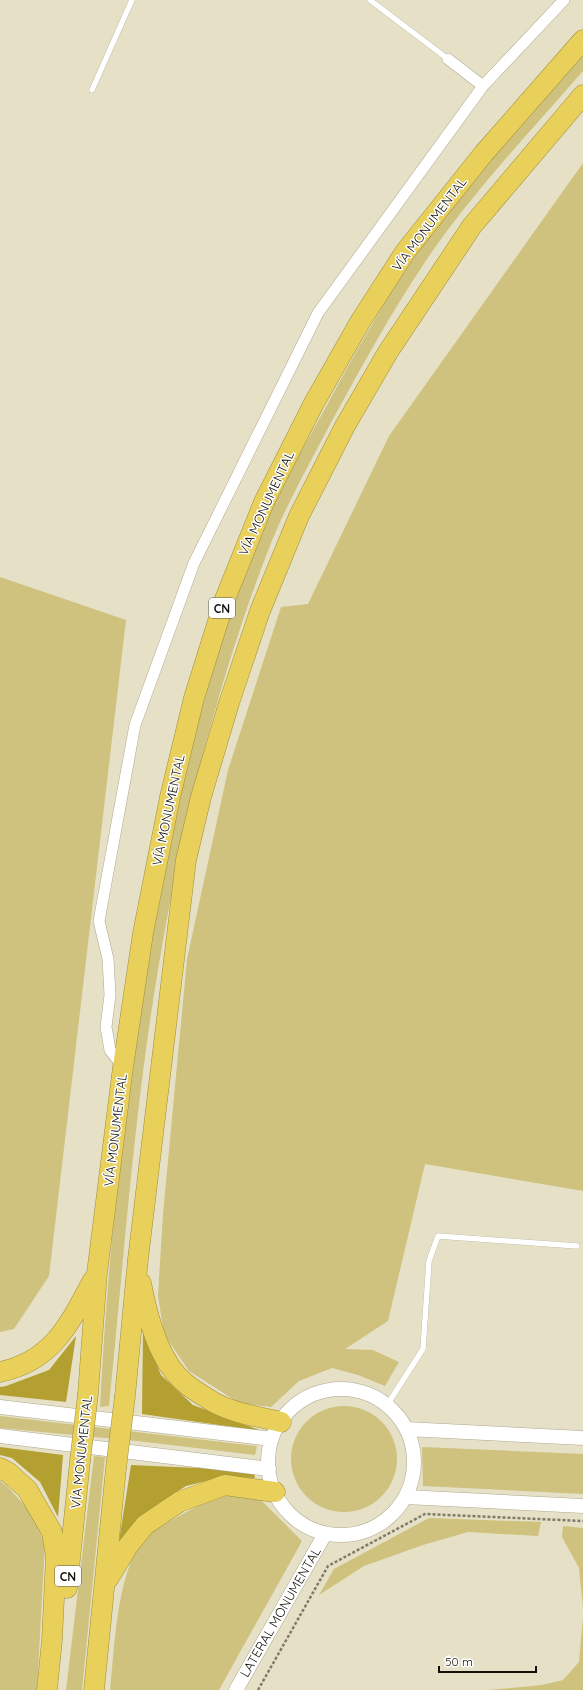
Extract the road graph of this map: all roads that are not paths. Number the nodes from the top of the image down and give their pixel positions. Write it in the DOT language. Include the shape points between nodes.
graph roads {
  1 [pos="132,0"];
  2 [pos="370,0"];
  3 [pos="381,0"];
  4 [pos="564,0"];
  5 [pos="376,5"];
  6 [pos="583,40"];
  7 [pos="448,60"];
  8 [pos="483,86"];
  9 [pos="92,90"];
  10 [pos="583,95"];
  11 [pos="123,1067"];
  12 [pos="577,1246"];
  13 [pos="138,1259"];
  14 [pos="97,1273"];
  15 [pos="0,1372"];
  16 [pos="387,1405"];
  17 [pos="0,1407"];
  18 [pos="281,1422"];
  19 [pos="406,1429"];
  20 [pos="0,1436"];
  21 [pos="583,1438"];
  22 [pos="272,1439"];
  23 [pos="0,1468"];
  24 [pos="269,1469"];
  25 [pos="275,1492"];
  26 [pos="406,1497"];
  27 [pos="583,1506"];
  28 [pos="325,1534"];
  29 [pos="106,1583"];
  30 [pos="47,1690"];
  31 [pos="56,1690"];
  32 [pos="94,1690"];
  33 [pos="236,1690"];
  1 -- 9 [label="lane"];
  2 -- 5 [label="lane"];
  3 -- 5 [label="lane"];
  4 -- 8 [label="street"];
  5 -- 7 [label="lane"];
  6 -- 11 [label="highway, VÍA MONUMENTAL / CN" via="484,153 406,252 360,322 314,403 264,502 225,600 194,698 170,797 143,933"];
  7 -- 8 [label="street"];
  8 -- 11 [label="street" via="318,313 191,570 135,725 99,921 108,960 110,988 106,1027 110,1050"];
  10 -- 13 [label="highway" via="472,226 388,352 344,426 299,516 260,611 201,797 186,860"];
  11 -- 14 [label="highway, VÍA MONUMENTAL / CN"];
  12 -- 16 [label="lane" via="438,1236 429,1261 423,1349"];
  13 -- 18 [label="highway" via="145,1301 157,1344 184,1382 214,1402 236,1411"];
  13 -- 29 [label="highway, bridge"];
  14 -- 15 [label="highway" via="60,1337 17,1369"];
  14 -- 31 [label="highway, VÍA MONUMENTAL / CN, bridge" via="88,1394"];
  16 -- 18 [label="street" via="366,1393 343,1389 319,1393 308,1398 298,1404"];
  16 -- 19 [label="street"];
  17 -- 22 [label="street"];
  18 -- 22 [label="street"];
  19 -- 21 [label="street"];
  19 -- 26 [label="street" via="412,1445 414,1463 412,1481"];
  20 -- 24 [label="street"];
  22 -- 24 [label="street"];
  23 -- 30 [label="highway" via="27,1489 52,1532 56,1557"];
  24 -- 25 [label="street"];
  25 -- 28 [label="street" via="292,1516 304,1526"];
  25 -- 29 [label="highway" via="226,1485 179,1502 145,1525 128,1546"];
  26 -- 27 [label="street"];
  26 -- 28 [label="street" via="391,1516 371,1529 348,1535"];
  28 -- 33 [label="street, LATERAL MONUMENTAL"];
  29 -- 32 [label="highway"];
}
